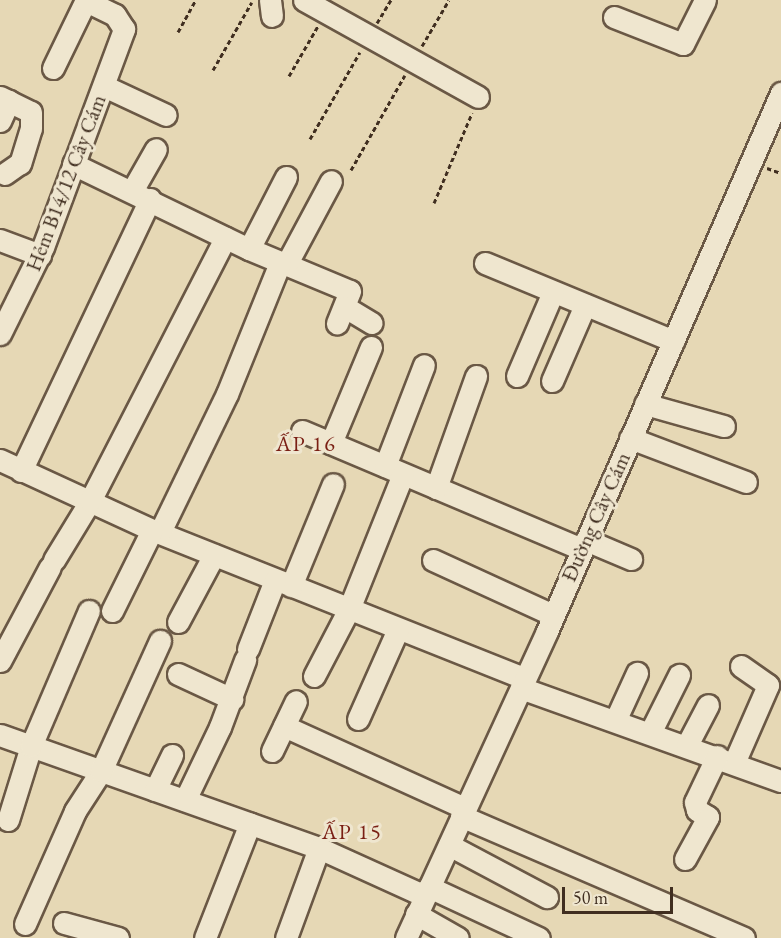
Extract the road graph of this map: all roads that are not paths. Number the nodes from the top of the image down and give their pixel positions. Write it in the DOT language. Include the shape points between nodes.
graph roads {
  1 [pos="304,0"];
  2 [pos="705,0"];
  3 [pos="86,1"];
  4 [pos="614,17"];
  5 [pos="53,68"];
  6 [pos="104,86"];
  7 [pos="781,93"];
  8 [pos="478,97"];
  9 [pos="5,99"];
  10 [pos="166,115"];
  11 [pos="0,121"];
  12 [pos="156,149"];
  13 [pos="73,164"];
  14 [pos="4,174"];
  15 [pos="286,177"];
  16 [pos="331,181"];
  17 [pos="141,195"];
  18 [pos="225,238"];
  19 [pos="0,240"];
  20 [pos="249,249"];
  21 [pos="40,255"];
  22 [pos="485,263"];
  23 [pos="283,264"];
  24 [pos="553,292"];
  25 [pos="585,305"];
  26 [pos="372,323"];
  27 [pos="0,334"];
  28 [pos="673,341"];
  29 [pos="371,347"];
  30 [pos="424,365"];
  31 [pos="517,375"];
  32 [pos="476,376"];
  33 [pos="552,381"];
  34 [pos="645,404"];
  35 [pos="723,426"];
  36 [pos="302,431"];
  37 [pos="630,438"];
  38 [pos="331,443"];
  39 [pos="0,460"];
  40 [pos="394,470"];
  41 [pos="21,471"];
  42 [pos="746,482"];
  43 [pos="333,484"];
  44 [pos="436,488"];
  45 [pos="90,501"];
  46 [pos="156,531"];
  47 [pos="584,544"];
  48 [pos="214,555"];
  49 [pos="631,559"];
  50 [pos="433,560"];
  51 [pos="283,583"];
  52 [pos="349,609"];
  53 [pos="89,611"];
  54 [pos="112,611"];
  55 [pos="553,615"];
  56 [pos="178,622"];
  57 [pos="398,628"];
  58 [pos="160,641"];
  59 [pos="0,662"];
  60 [pos="741,666"];
  61 [pos="637,673"];
  62 [pos="178,674"];
  63 [pos="679,675"];
  64 [pos="314,676"];
  65 [pos="523,683"];
  66 [pos="232,699"];
  67 [pos="296,701"];
  68 [pos="708,705"];
  69 [pos="358,719"];
  70 [pos="615,721"];
  71 [pos="284,726"];
  72 [pos="650,733"];
  73 [pos="0,735"];
  74 [pos="687,745"];
  75 [pos="31,746"];
  76 [pos="272,751"];
  77 [pos="171,755"];
  78 [pos="726,760"];
  79 [pos="101,771"];
  80 [pos="781,781"];
  81 [pos="155,790"];
  82 [pos="185,800"];
  83 [pos="463,812"];
  84 [pos="8,820"];
  85 [pos="250,823"];
  86 [pos="449,845"];
  87 [pos="319,848"];
  88 [pos="685,859"];
  89 [pos="547,897"];
  90 [pos="424,899"];
  91 [pos="64,923"];
  92 [pos="25,924"];
  93 [pos="88,934"];
  94 [pos="118,938"];
  95 [pos="205,938"];
  96 [pos="286,938"];
  97 [pos="406,938"];
  98 [pos="458,938"];
  99 [pos="539,938"];
  100 [pos="744,938"];
  1 -- 8 [label="street"];
  2 -- 4 [label="street" via="683,44"];
  3 -- 5 [label="street"];
  3 -- 6 [label="street, Hẻm B14/12 Cây Cám" via="115,15 124,29"];
  6 -- 10 [label="street"];
  6 -- 13 [label="street, Hẻm B14/12 Cây Cám"];
  7 -- 28 [label="street, Đường Cây Cám"];
  9 -- 11 [label="street"];
  9 -- 14 [label="street" via="31,112 31,128 20,163"];
  12 -- 17 [label="street"];
  13 -- 17 [label="street"];
  13 -- 21 [label="street, Hẻm B14/12 Cây Cám"];
  15 -- 20 [label="street"];
  16 -- 23 [label="street"];
  17 -- 18 [label="street"];
  17 -- 41 [label="street"];
  18 -- 20 [label="street"];
  18 -- 45 [label="street"];
  19 -- 21 [label="street"];
  20 -- 23 [label="street"];
  21 -- 27 [label="street, Hẻm B14/12 Cây Cám"];
  22 -- 24 [label="street"];
  23 -- 26 [label="street" via="350,291 341,316"];
  23 -- 46 [label="street" via="227,394"];
  24 -- 25 [label="street"];
  24 -- 31 [label="street"];
  25 -- 28 [label="street"];
  25 -- 33 [label="street"];
  28 -- 34 [label="street, Đường Cây Cám"];
  29 -- 38 [label="street"];
  30 -- 40 [label="street"];
  32 -- 44 [label="street"];
  34 -- 35 [label="street"];
  34 -- 37 [label="street, Đường Cây Cám"];
  36 -- 38 [label="street"];
  37 -- 42 [label="street"];
  37 -- 47 [label="street, Đường Cây Cám"];
  38 -- 40 [label="street"];
  39 -- 41 [label="street"];
  40 -- 44 [label="street"];
  40 -- 52 [label="street"];
  41 -- 45 [label="street"];
  43 -- 51 [label="street"];
  44 -- 47 [label="street"];
  45 -- 46 [label="street"];
  45 -- 59 [label="street"];
  46 -- 48 [label="street"];
  46 -- 54 [label="street"];
  47 -- 49 [label="street"];
  47 -- 55 [label="street, Đường Cây Cám"];
  48 -- 51 [label="street"];
  48 -- 56 [label="street"];
  50 -- 55 [label="street"];
  51 -- 52 [label="street"];
  51 -- 66 [label="street" via="247,655"];
  52 -- 57 [label="street"];
  52 -- 64 [label="street"];
  53 -- 75 [label="street"];
  55 -- 65 [label="street, Đường Cây Cám"];
  57 -- 65 [label="street"];
  57 -- 69 [label="street"];
  58 -- 79 [label="street"];
  60 -- 78 [label="street" via="768,685"];
  61 -- 70 [label="street"];
  62 -- 66 [label="street"];
  63 -- 72 [label="street"];
  65 -- 70 [label="street"];
  65 -- 83 [label="street, Đường Cây Cám"];
  66 -- 82 [label="street"];
  67 -- 71 [label="street"];
  68 -- 74 [label="street"];
  70 -- 72 [label="street"];
  71 -- 76 [label="street"];
  71 -- 83 [label="street"];
  72 -- 74 [label="street"];
  73 -- 75 [label="street"];
  74 -- 78 [label="street"];
  75 -- 79 [label="street"];
  75 -- 84 [label="street"];
  77 -- 81 [label="street"];
  78 -- 80 [label="street"];
  78 -- 88 [label="street" via="695,802 697,810 708,817"];
  79 -- 81 [label="street"];
  79 -- 92 [label="street" via="75,811"];
  81 -- 82 [label="street"];
  82 -- 85 [label="street"];
  83 -- 86 [label="street, Đường Cây Cám"];
  83 -- 100 [label="street"];
  85 -- 87 [label="street"];
  85 -- 95 [label="street"];
  86 -- 89 [label="street"];
  86 -- 90 [label="street, Đường Cây Cám"];
  87 -- 90 [label="street"];
  87 -- 96 [label="street"];
  90 -- 97 [label="street, Đường Cây Cám"];
  90 -- 98 [label="street"];
  90 -- 99 [label="street"];
  91 -- 93 [label="street"];
  93 -- 94 [label="street"];
}
